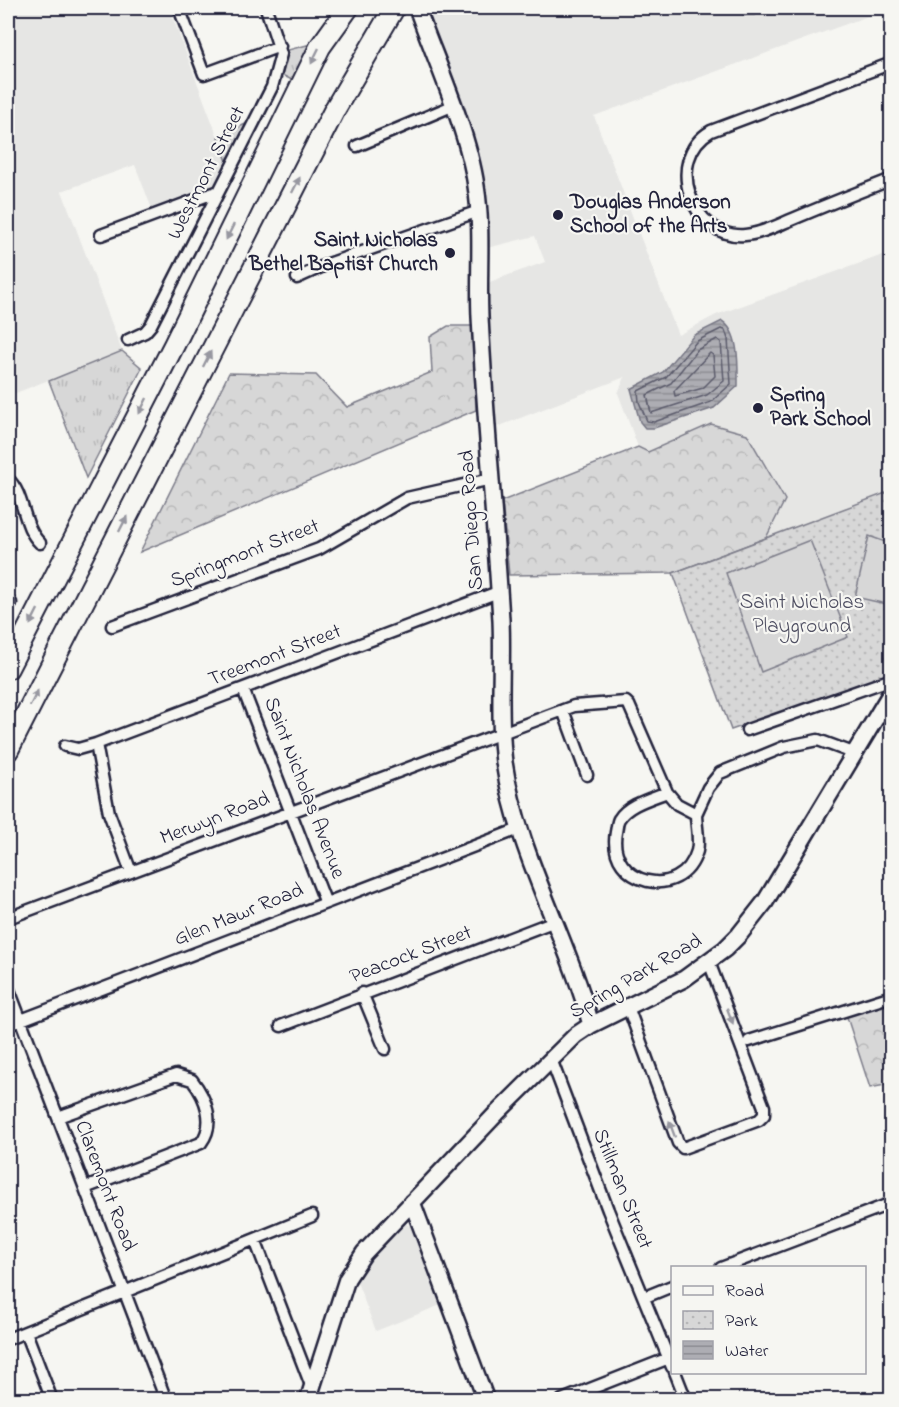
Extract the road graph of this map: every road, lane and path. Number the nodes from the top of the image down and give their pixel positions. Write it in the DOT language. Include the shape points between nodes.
graph roads {
  1 [pos="179,8"];
  2 [pos="266,8"];
  3 [pos="348,8"];
  4 [pos="394,8"];
  5 [pos="417,8"];
  6 [pos="746,8"];
  7 [pos="754,8"];
  8 [pos="280,46"];
  9 [pos="891,63"];
  10 [pos="452,106"];
  11 [pos="357,146"];
  12 [pos="891,179"];
  13 [pos="219,191"];
  14 [pos="479,211"];
  15 [pos="101,235"];
  16 [pos="297,278"];
  17 [pos="128,340"];
  18 [pos="8,479"];
  19 [pos="491,479"];
  20 [pos="40,543"];
  21 [pos="498,592"];
  22 [pos="112,626"];
  23 [pos="8,668"];
  24 [pos="891,679"];
  25 [pos="243,689"];
  26 [pos="891,691"];
  27 [pos="563,710"];
  28 [pos="747,730"];
  29 [pos="503,731"];
  30 [pos="96,744"];
  31 [pos="65,746"];
  32 [pos="8,750"];
  33 [pos="856,754"];
  34 [pos="587,775"];
  35 [pos="668,792"];
  36 [pos="291,811"];
  37 [pos="696,814"];
  38 [pos="519,829"];
  39 [pos="131,872"];
  40 [pos="325,902"];
  41 [pos="8,918"];
  42 [pos="555,921"];
  43 [pos="709,962"];
  44 [pos="8,987"];
  45 [pos="362,993"];
  46 [pos="891,996"];
  47 [pos="628,1007"];
  48 [pos="20,1020"];
  49 [pos="8,1025"];
  50 [pos="591,1025"];
  51 [pos="281,1026"];
  52 [pos="749,1041"];
  53 [pos="385,1049"];
  54 [pos="551,1059"];
  55 [pos="58,1117"];
  56 [pos="85,1188"];
  57 [pos="412,1202"];
  58 [pos="891,1203"];
  59 [pos="312,1216"];
  60 [pos="255,1240"];
  61 [pos="726,1266"];
  62 [pos="671,1286"];
  63 [pos="125,1292"];
  64 [pos="645,1297"];
  65 [pos="26,1332"];
  66 [pos="8,1339"];
  67 [pos="671,1362"];
  68 [pos="676,1374"];
  69 [pos="312,1395"];
  70 [pos="52,1400"];
  71 [pos="166,1400"];
  72 [pos="486,1400"];
  73 [pos="562,1400"];
  74 [pos="686,1400"];
  1 -- 8 [label="street" via="204,74"];
  2 -- 8 [label="street, Westmont Street"];
  3 -- 23 [label="highway, one-way" via="320,47 182,329"];
  32 -- 4 [label="highway, one-way" via="335,109"];
  5 -- 10 [label="street, San Diego Road"];
  6 -- 7 [label="street"];
  8 -- 13 [label="street, Westmont Street" via="280,62 272,87"];
  9 -- 12 [label="street" via="703,136 688,156 686,178 704,219 725,234 748,235"];
  10 -- 11 [label="street"];
  10 -- 14 [label="street, San Diego Road" via="473,170"];
  13 -- 15 [label="street"];
  13 -- 17 [label="street, Westmont Street" via="151,325"];
  14 -- 16 [label="street"];
  14 -- 19 [label="street, San Diego Road" via="478,274"];
  18 -- 20 [label="street" via="30,531"];
  19 -- 21 [label="street, San Diego Road"];
  19 -- 22 [label="street, Springmont Street" via="407,498 319,549"];
  21 -- 25 [label="street, Treemont Street"];
  21 -- 29 [label="street, San Diego Road"];
  24 -- 28 [label="street"];
  25 -- 30 [label="street, Treemont Street"];
  25 -- 36 [label="street, Saint Nicholas Avenue"];
  26 -- 33 [label="street, Spring Park Road"];
  27 -- 29 [label="street, Merwyn Road"];
  27 -- 34 [label="street"];
  27 -- 35 [label="street, Merwyn Road" via="626,702"];
  29 -- 36 [label="street, Merwyn Road"];
  29 -- 38 [label="street, San Diego Road" via="507,782"];
  30 -- 31 [label="street, Treemont Street" via="78,749"];
  30 -- 39 [label="street" via="109,813"];
  33 -- 37 [label="street" via="818,740 797,743 720,772"];
  33 -- 43 [label="street, Spring Park Road" via="752,920"];
  35 -- 37 [label="street" via="677,804"];
  35 -- 37 [label="street" via="631,808 619,819 614,842 630,874 660,883 687,870 697,850"];
  36 -- 39 [label="street, Merwyn Road"];
  36 -- 40 [label="street, Saint Nicholas Avenue"];
  38 -- 40 [label="street, Glen Mawr Road"];
  38 -- 42 [label="street, San Diego Road"];
  39 -- 41 [label="street, Merwyn Road"];
  40 -- 48 [label="street, Glen Mawr Road"];
  42 -- 45 [label="street, Peacock Street"];
  42 -- 50 [label="street, San Diego Road"];
  43 -- 47 [label="street, Spring Park Road"];
  43 -- 47 [label="street, one-way" via="764,1107 759,1120 683,1148"];
  44 -- 48 [label="street, Claremont Road"];
  45 -- 51 [label="street, Peacock Street"];
  45 -- 53 [label="street"];
  46 -- 52 [label="street"];
  47 -- 50 [label="street, Spring Park Road"];
  48 -- 49 [label="street, Glen Mawr Road"];
  48 -- 55 [label="street, Claremont Road"];
  50 -- 54 [label="street, Spring Park Road"];
  54 -- 57 [label="street, Spring Park Road"];
  54 -- 64 [label="street, Stillman Street"];
  55 -- 56 [label="street, Claremont Road"];
  55 -- 56 [label="street" via="176,1075 192,1080 205,1103 209,1126 201,1143"];
  56 -- 63 [label="street, Claremont Road"];
  57 -- 69 [label="street, Spring Park Road" via="370,1245 347,1279"];
  57 -- 72 [label="street"];
  58 -- 61 [label="street"];
  59 -- 60 [label="street"];
  60 -- 63 [label="street"];
  60 -- 69 [label="street"];
  62 -- 64 [label="street"];
  63 -- 65 [label="street"];
  63 -- 71 [label="street, Claremont Road"];
  64 -- 67 [label="street, Stillman Street"];
  65 -- 66 [label="street"];
  65 -- 70 [label="street"];
  67 -- 73 [label="street"];
  68 -- 74 [label="street"];
}
